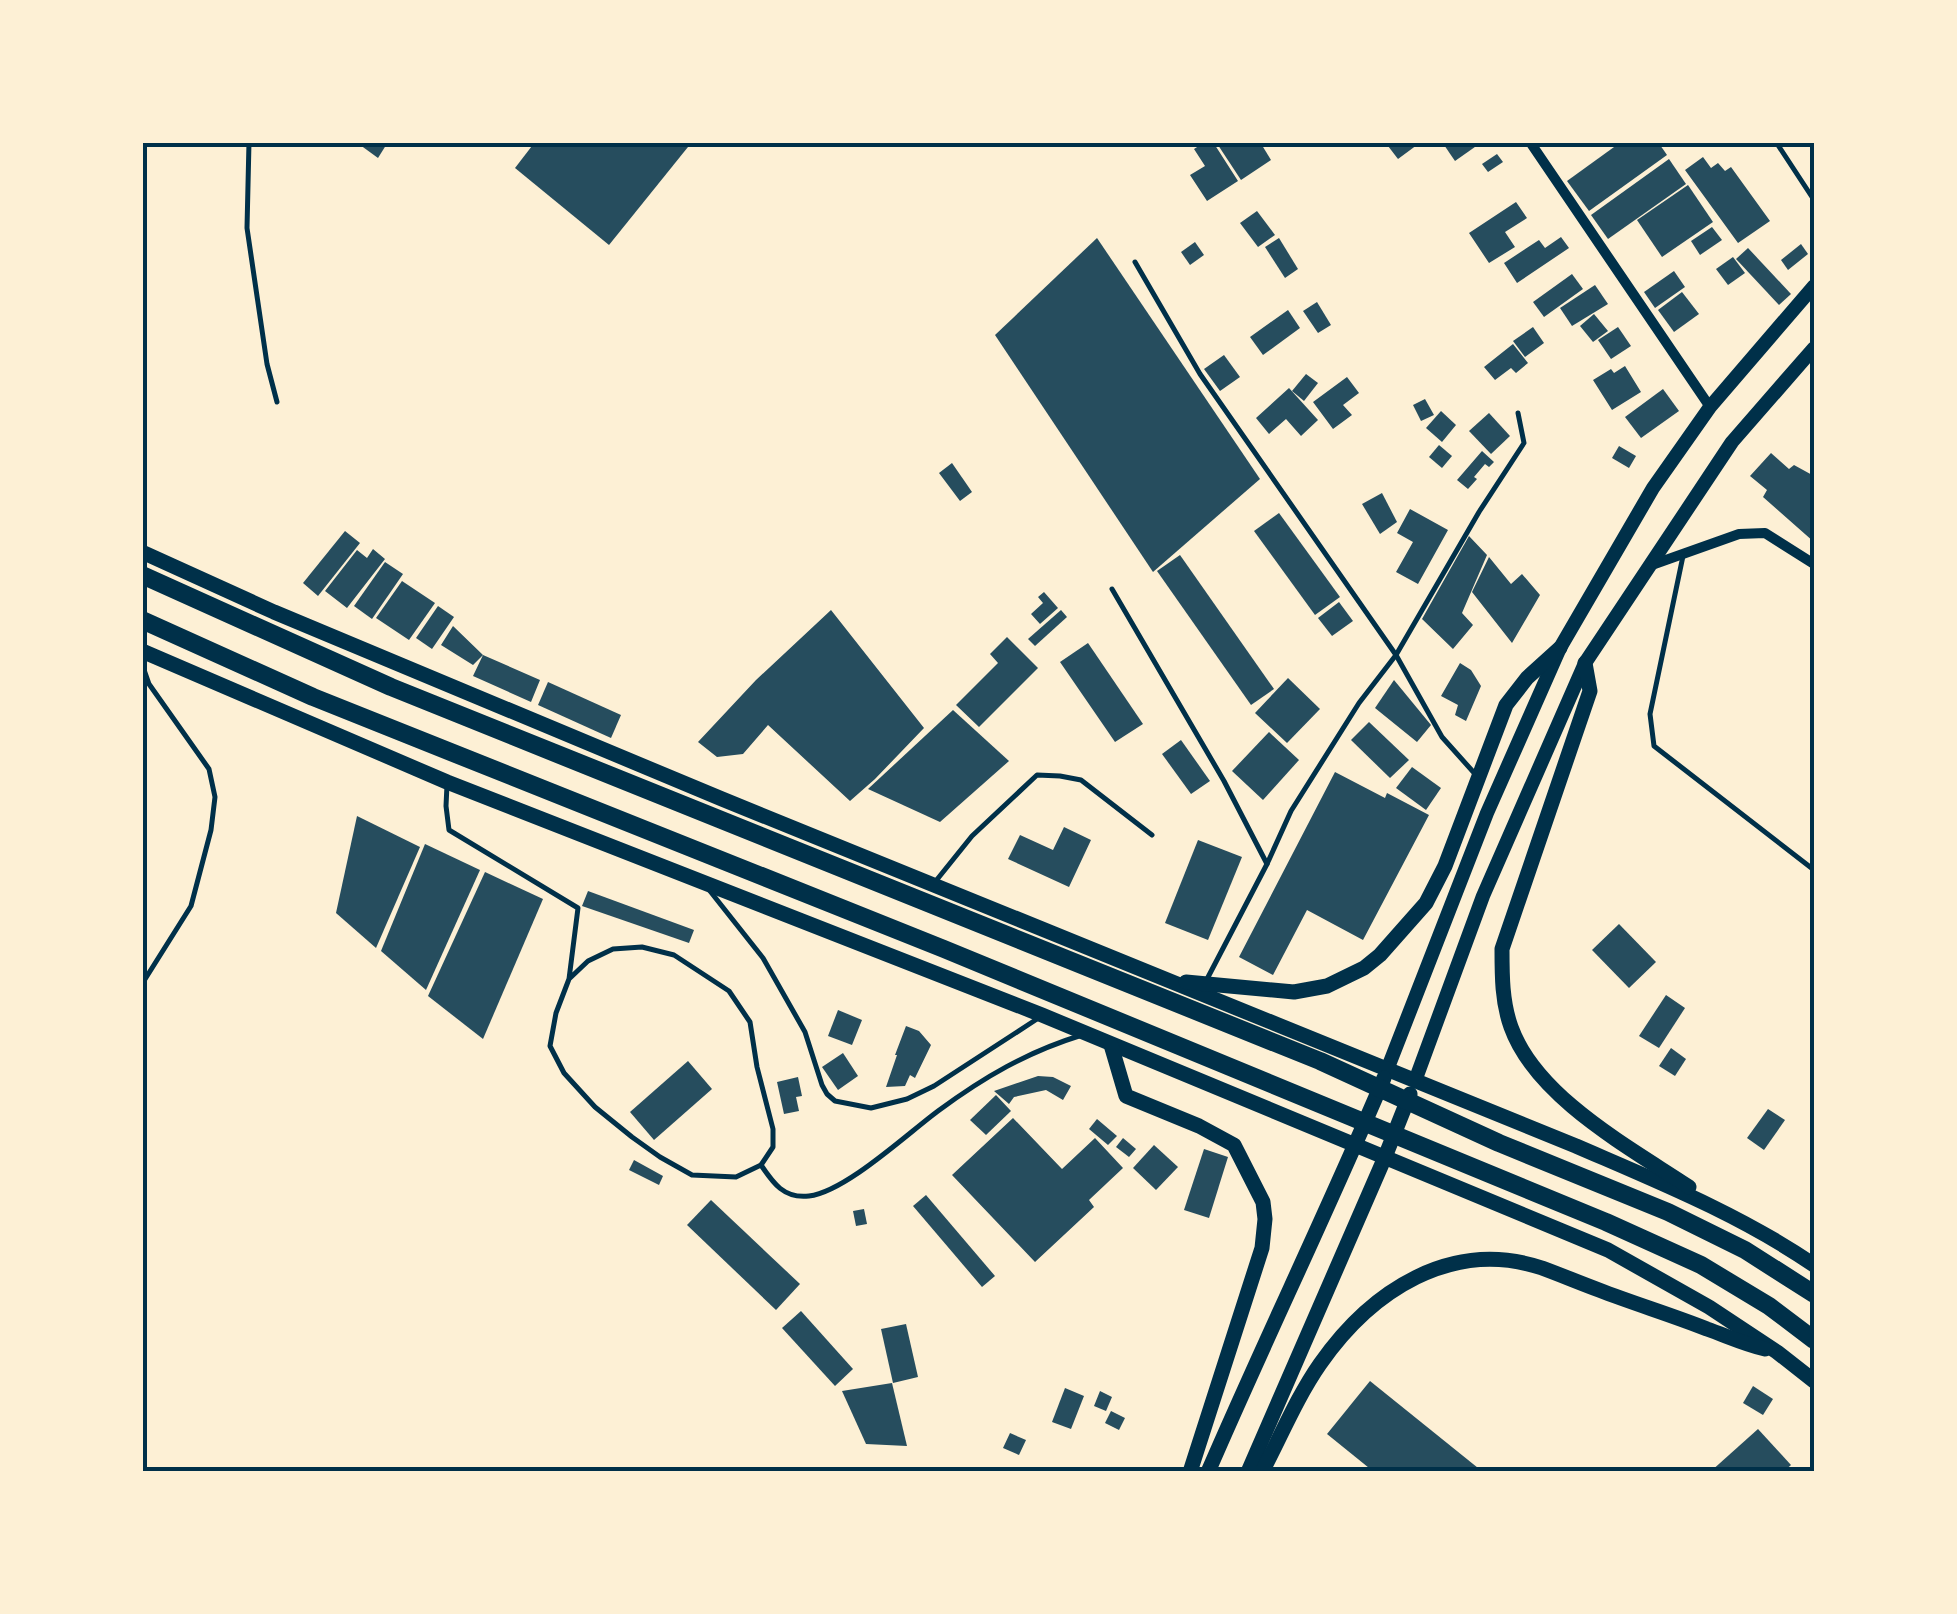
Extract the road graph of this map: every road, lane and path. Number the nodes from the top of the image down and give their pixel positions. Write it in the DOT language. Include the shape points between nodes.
graph roads {
  1 [pos="249,142"];
  2 [pos="1530,142"];
  3 [pos="1776,142"];
  4 [pos="1814,200"];
  5 [pos="1134,262"];
  6 [pos="1814,286"];
  7 [pos="1814,348"];
  8 [pos="277,402"];
  9 [pos="1710,407"];
  10 [pos="1518,413"];
  11 [pos="142,552"];
  12 [pos="1684,553"];
  13 [pos="1814,564"];
  14 [pos="1648,567"];
  15 [pos="142,575"];
  16 [pos="1112,589"];
  17 [pos="142,620"];
  18 [pos="1560,648"];
  19 [pos="142,651"];
  20 [pos="1396,655"];
  21 [pos="1585,663"];
  22 [pos="142,664"];
  23 [pos="1480,778"];
  24 [pos="447,782"];
  25 [pos="1152,835"];
  26 [pos="1267,864"];
  27 [pos="1814,870"];
  28 [pos="702,881"];
  29 [pos="933,884"];
  30 [pos="569,979"];
  31 [pos="1165,980"];
  32 [pos="142,984"];
  33 [pos="1205,984"];
  34 [pos="1042,1015"];
  35 [pos="1085,1034"];
  36 [pos="1112,1045"];
  37 [pos="1387,1070"];
  38 [pos="1414,1081"];
  39 [pos="1356,1145"];
  40 [pos="1385,1157"];
  41 [pos="761,1165"];
  42 [pos="1717,1207"];
  43 [pos="1814,1265"];
  44 [pos="1814,1294"];
  45 [pos="1814,1340"];
  46 [pos="1777,1352"];
  47 [pos="1814,1381"];
  48 [pos="1190,1472"];
  49 [pos="1208,1472"];
  50 [pos="1248,1472"];
  51 [pos="1262,1472"];
  1 -- 8 [label="lane" via="247,228"];
  2 -- 9 [label="street"];
  3 -- 4 [label="lane"];
  5 -- 20 [label="lane" via="1200,374"];
  6 -- 9 [label="main road"];
  7 -- 14 [label="main road" via="1732,442"];
  9 -- 18 [label="main road" via="1653,488"];
  10 -- 20 [label="lane" via="1524,443"];
  11 -- 29 [label="main road"];
  12 -- 13 [label="street" via="1739,534 1765,533"];
  12 -- 14 [label="street"];
  12 -- 27 [label="lane" via="1650,714 1654,746"];
  14 -- 21 [label="main road"];
  15 -- 44 [label="highway" via="390,687 1320,1062 1668,1212"];
  16 -- 26 [label="lane"];
  17 -- 45 [label="highway" via="313,697 1606,1222 1701,1265"];
  18 -- 23 [label="main road" via="1506,704"];
  18 -- 37 [label="main road"];
  19 -- 24 [label="main road"];
  20 -- 23 [label="lane" via="1442,737"];
  20 -- 26 [label="lane" via="1291,810"];
  21 -- 38 [label="main road" via="1483,896"];
  21 -- 42 [label="main road" via="1590,691 1502,949 1502,993 1528,1060 1560,1097"];
  22 -- 32 [label="lane" via="208,769 215,797 191,906"];
  23 -- 33 [label="main road" via="1426,903 1364,968 1328,986 1294,992"];
  24 -- 28 [label="main road"];
  24 -- 30 [label="lane" via="449,830 578,908"];
  25 -- 29 [label="lane" via="1082,780 1037,775"];
  26 -- 33 [label="lane"];
  28 -- 34 [label="main road"];
  28 -- 34 [label="lane" via="763,958 835,1100 871,1108 906,1100"];
  29 -- 31 [label="main road"];
  30 -- 41 [label="lane" via="550,1046 595,1107 660,1158 692,1174 736,1177"];
  30 -- 41 [label="lane" via="614,949 642,947 674,955 729,992 750,1022 773,1129 773,1147"];
  31 -- 33 [label="main road"];
  31 -- 37 [label="main road"];
  34 -- 35 [label="main road"];
  35 -- 36 [label="main road"];
  35 -- 41 [label="lane" via="1001,1068 826,1192 789,1194 776,1188"];
  36 -- 39 [label="main road"];
  36 -- 48 [label="main road" via="1126,1096 1234,1146 1263,1202 1262,1248"];
  37 -- 38 [label="main road"];
  37 -- 39 [label="main road"];
  38 -- 40 [label="main road"];
  38 -- 42 [label="main road"];
  39 -- 40 [label="main road"];
  39 -- 49 [label="main road"];
  40 -- 46 [label="main road" via="1608,1250"];
  40 -- 50 [label="main road"];
  42 -- 43 [label="main road"];
  46 -- 47 [label="main road"];
  46 -- 51 [label="main road" via="1539,1267 1501,1259 1459,1262 1416,1275 1343,1333"];
}
